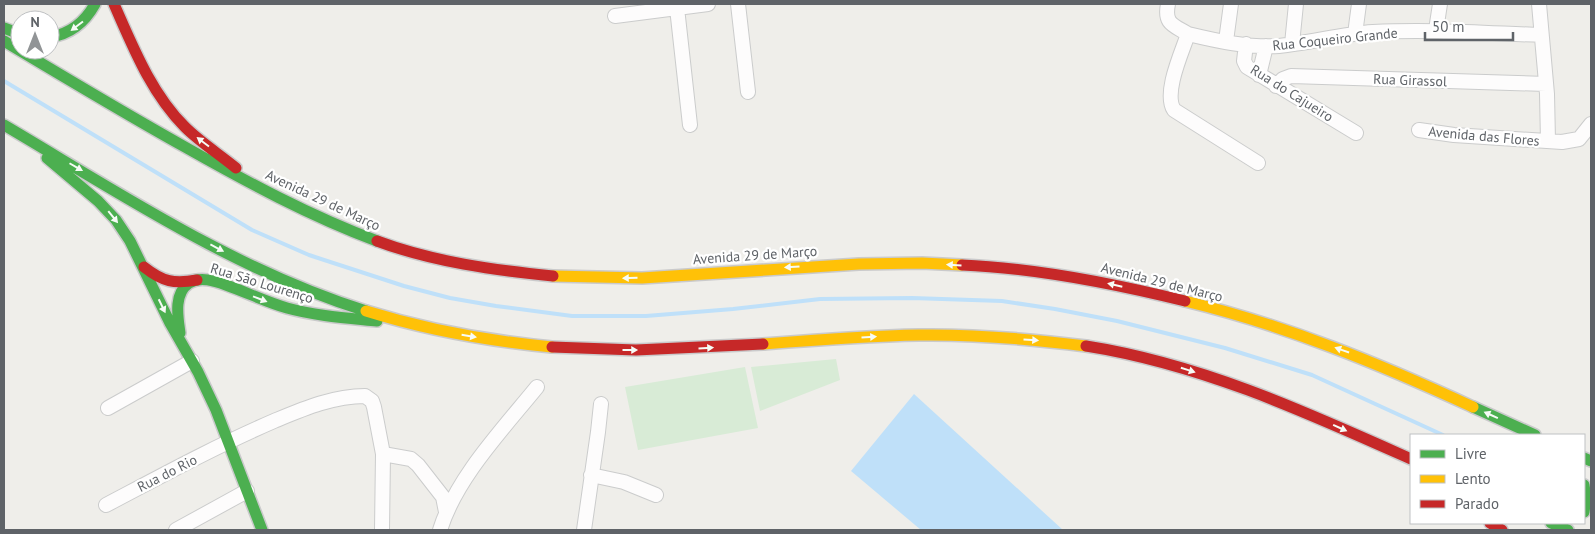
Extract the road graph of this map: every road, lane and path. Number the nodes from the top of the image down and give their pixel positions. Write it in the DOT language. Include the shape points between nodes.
graph roads {
  1 [pos="95,4"];
  2 [pos="114,4"];
  3 [pos="698,4"];
  4 [pos="738,4"];
  5 [pos="1168,4"];
  6 [pos="1231,4"];
  7 [pos="1296,4"];
  8 [pos="1359,4"];
  9 [pos="1440,4"];
  10 [pos="1538,4"];
  11 [pos="677,8"];
  12 [pos="615,16"];
  13 [pos="1436,30"];
  14 [pos="1188,34"];
  15 [pos="1355,34"];
  16 [pos="1541,35"];
  17 [pos="60,36"];
  18 [pos="4,41"];
  19 [pos="1226,41"];
  20 [pos="1246,44"];
  21 [pos="1292,44"];
  22 [pos="1266,46"];
  23 [pos="1259,75"];
  24 [pos="1546,84"];
  25 [pos="1276,86"];
  26 [pos="748,92"];
  27 [pos="1591,124"];
  28 [pos="690,125"];
  29 [pos="7,127"];
  30 [pos="1419,130"];
  31 [pos="1356,133"];
  32 [pos="1548,141"];
  33 [pos="1258,163"];
  34 [pos="269,193"];
  35 [pos="144,267"];
  36 [pos="197,280"];
  37 [pos="421,326"];
  38 [pos="181,344"];
  39 [pos="192,361"];
  40 [pos="537,387"];
  41 [pos="600,404"];
  42 [pos="108,408"];
  43 [pos="1533,434"];
  44 [pos="229,441"];
  45 [pos="383,454"];
  46 [pos="1410,460"];
  47 [pos="592,475"];
  48 [pos="247,491"];
  49 [pos="1585,491"];
  50 [pos="656,495"];
  51 [pos="106,505"];
  52 [pos="1585,505"];
  53 [pos="446,512"];
  54 [pos="1555,524"];
  55 [pos="1569,528"];
  56 [pos="176,530"];
  57 [pos="262,530"];
  58 [pos="382,530"];
  59 [pos="440,530"];
  60 [pos="584,530"];
  1 -- 17 [label="main road, one-way" via="88,17 74,30"];
  34 -- 2 [label="main road, one-way" via="184,126 137,55"];
  3 -- 11 [label="street"];
  4 -- 26 [label="street"];
  5 -- 14 [label="street" via="1167,19"];
  6 -- 19 [label="street"];
  7 -- 21 [label="street"];
  8 -- 15 [label="street"];
  9 -- 13 [label="street"];
  10 -- 16 [label="street"];
  11 -- 12 [label="street"];
  11 -- 28 [label="street"];
  13 -- 15 [label="street, Rua Coqueiro Grande"];
  13 -- 16 [label="street, Rua Coqueiro Grande"];
  14 -- 19 [label="street, Rua Coqueiro Grande"];
  14 -- 33 [label="street" via="1171,89 1171,105"];
  15 -- 21 [label="street, Rua Coqueiro Grande"];
  16 -- 24 [label="street"];
  18 -- 34 [label="main road, Avenida 29 de Março" via="119,110"];
  19 -- 20 [label="street, Rua Coqueiro Grande"];
  20 -- 22 [label="street, Rua Coqueiro Grande"];
  20 -- 23 [label="street, Rua do Cajueiro" via="1244,61"];
  21 -- 22 [label="street, Rua Coqueiro Grande"];
  22 -- 23 [label="street"];
  23 -- 25 [label="street, Rua do Cajueiro"];
  24 -- 25 [label="street, Rua Girassol" via="1291,76"];
  24 -- 32 [label="street"];
  25 -- 31 [label="street, Rua do Cajueiro"];
  27 -- 32 [label="street, Avenida das Flores" via="1579,139"];
  29 -- 35 [label="main road, Rua São Lourenço, one-way" via="108,211"];
  29 -- 37 [label="main road, one-way" via="242,262 342,303"];
  30 -- 32 [label="street, Avenida das Flores"];
  43 -- 34 [label="main road, Avenida 29 de Março, one-way" via="1351,354 1286,331 1104,283 1020,270 924,263 819,266 660,277 526,273 437,258 380,242"];
  35 -- 36 [label="main road" via="166,282"];
  35 -- 38 [label="main road, Rua São Lourenço, one-way"];
  36 -- 37 [label="main road, Rua São Lourenço, one-way" via="214,282 274,304 314,314"];
  36 -- 38 [label="main road, Rua São Lourenço" via="180,295"];
  37 -- 46 [label="main road, one-way" via="504,342 581,350 667,350 921,336 1050,341 1141,356 1208,376 1287,406"];
  38 -- 39 [label="main road, Rua São Lourenço"];
  39 -- 42 [label="street"];
  39 -- 44 [label="main road, Rua São Lourenço"];
  40 -- 53 [label="street" via="464,480"];
  41 -- 47 [label="street"];
  44 -- 45 [label="street, Rua do Rio" via="314,405 366,396 374,407"];
  44 -- 48 [label="main road, Rua São Lourenço"];
  44 -- 51 [label="street, Rua do Rio"];
  45 -- 53 [label="street" via="410,459 418,465 443,497"];
  45 -- 58 [label="street"];
  47 -- 50 [label="street" via="624,482"];
  47 -- 60 [label="street"];
  48 -- 56 [label="street"];
  48 -- 57 [label="main road, Rua São Lourenço"];
  49 -- 52 [label="main road"];
  53 -- 59 [label="street"];
  54 -- 55 [label="main road"];
}
